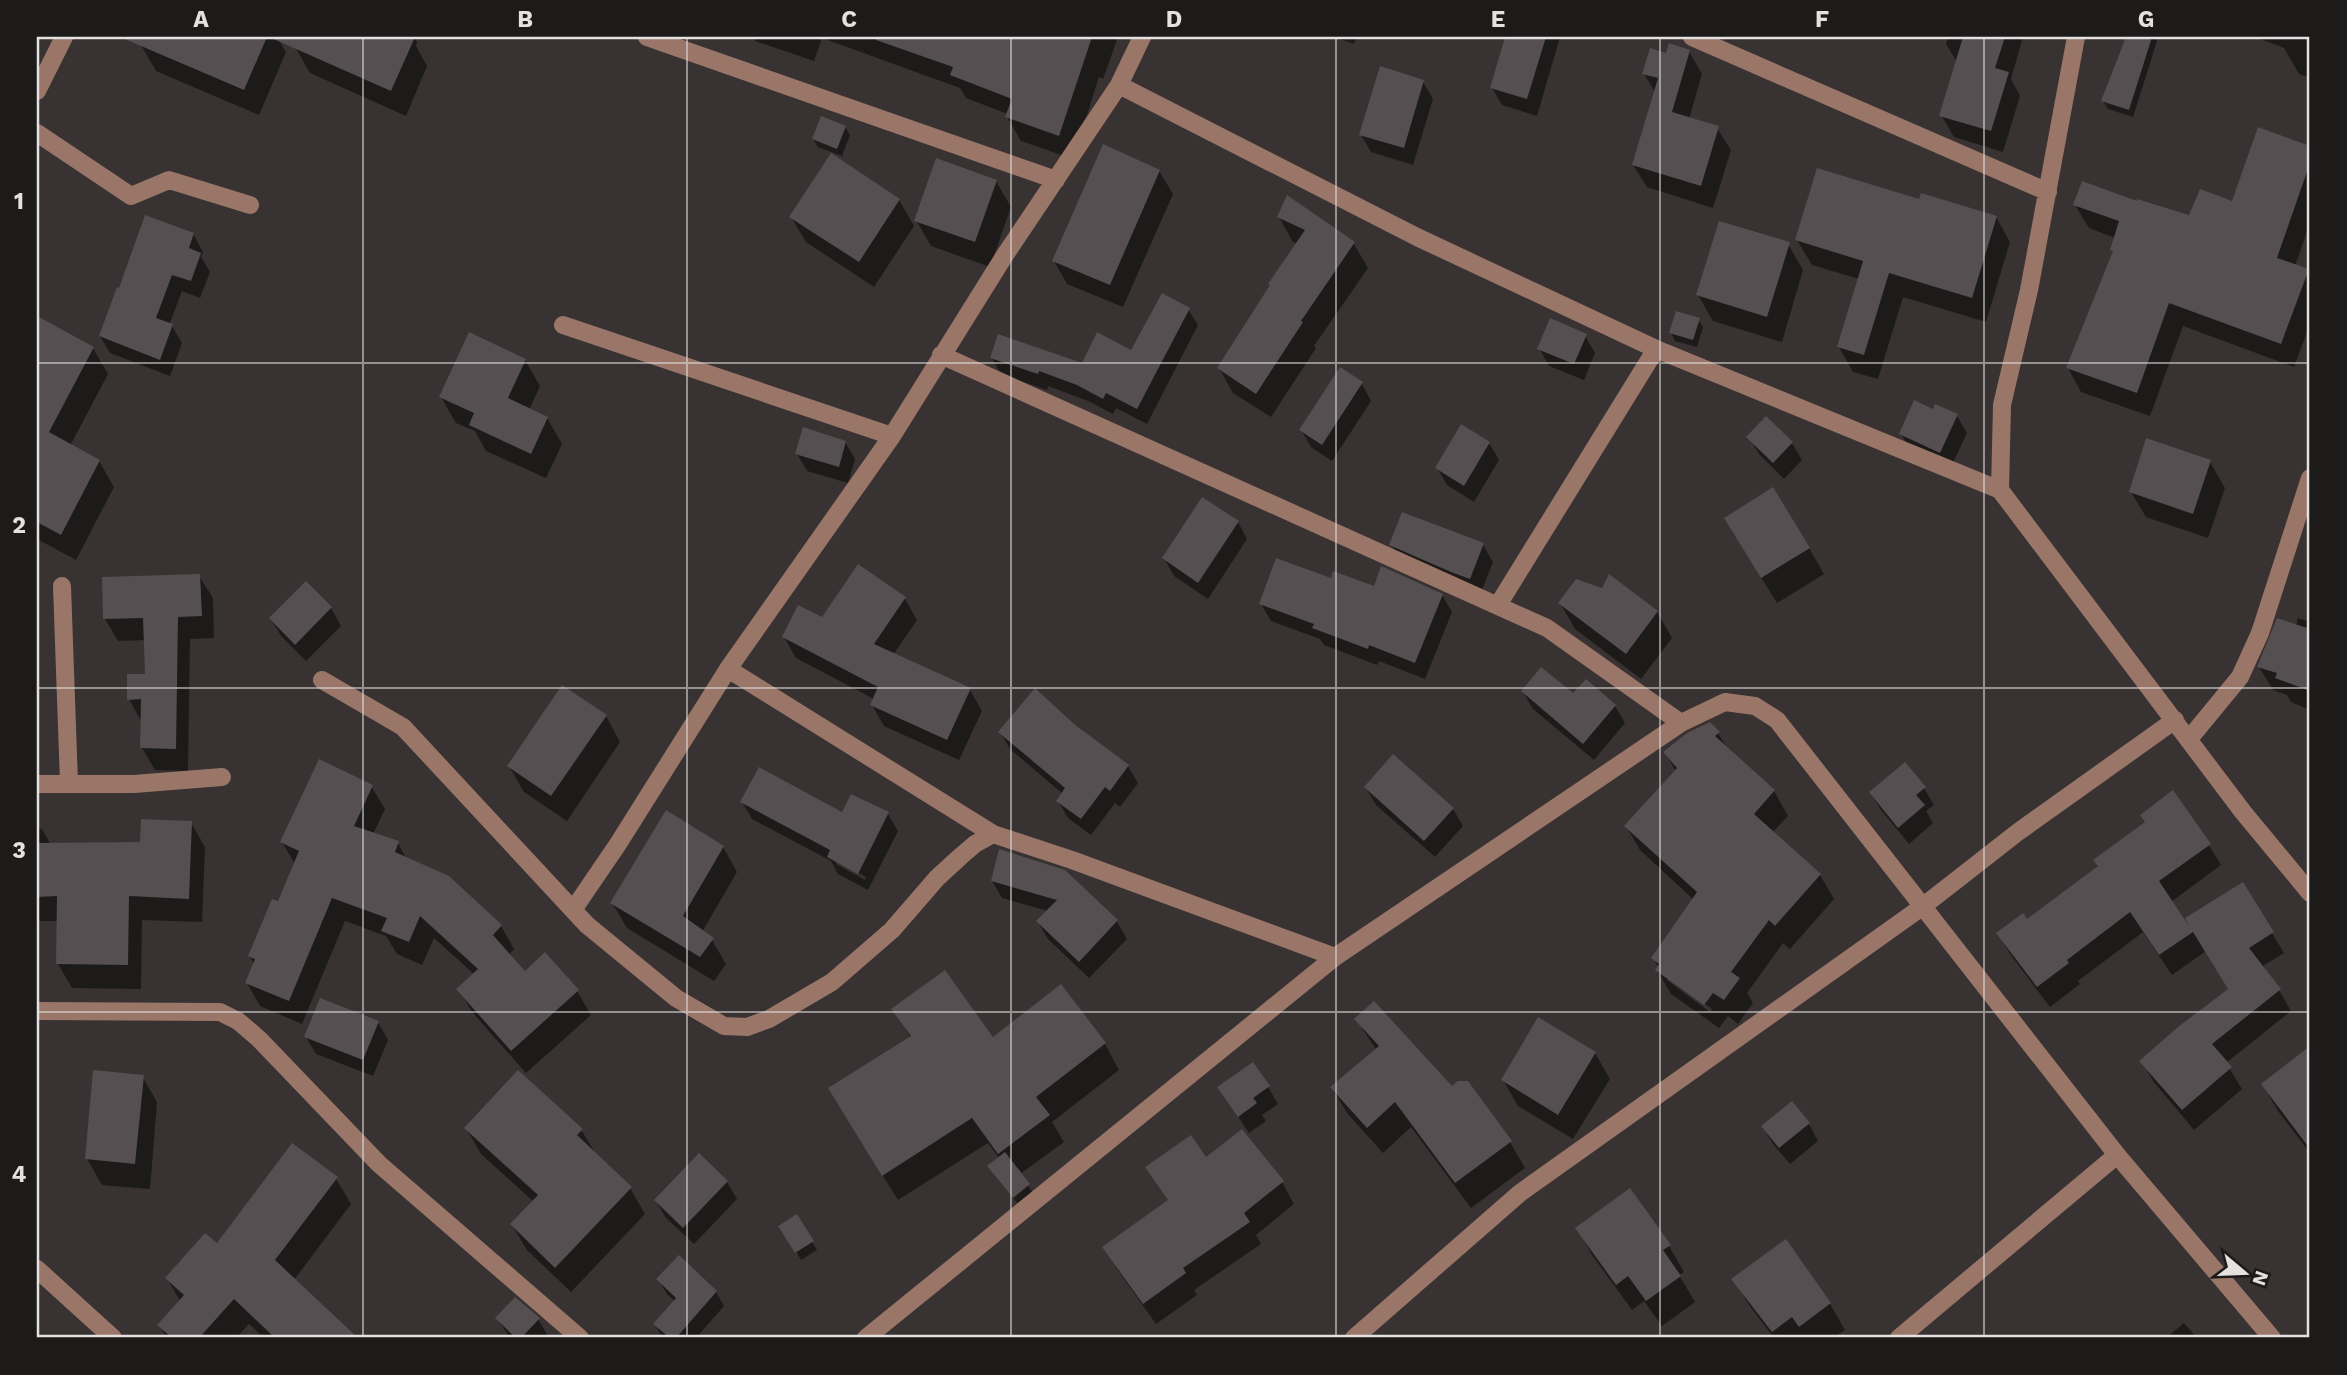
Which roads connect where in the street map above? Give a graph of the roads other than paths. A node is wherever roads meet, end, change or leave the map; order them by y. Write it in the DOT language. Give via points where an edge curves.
graph roads {
  1 [pos="64,37"];
  2 [pos="647,37"];
  3 [pos="1142,37"];
  4 [pos="1692,37"];
  5 [pos="2076,37"];
  6 [pos="1119,85"];
  7 [pos="37,91"];
  8 [pos="37,133"];
  9 [pos="1056,180"];
  10 [pos="2048,192"];
  11 [pos="250,205"];
  12 [pos="563,325"];
  13 [pos="1656,349"];
  14 [pos="941,355"];
  15 [pos="892,436"];
  16 [pos="2310,478"];
  17 [pos="2000,490"];
  18 [pos="62,586"];
  19 [pos="1498,605"];
  20 [pos="728,669"];
  21 [pos="322,680"];
  22 [pos="2175,720"];
  23 [pos="1681,723"];
  24 [pos="2189,739"];
  25 [pos="222,777"];
  26 [pos="69,783"];
  27 [pos="37,784"];
  28 [pos="993,834"];
  29 [pos="2310,893"];
  30 [pos="1922,907"];
  31 [pos="573,910"];
  32 [pos="1335,957"];
  33 [pos="37,1011"];
  34 [pos="2117,1155"];
  35 [pos="37,1269"];
  36 [pos="113,1338"];
  37 [pos="580,1338"];
  38 [pos="866,1338"];
  39 [pos="1354,1338"];
  40 [pos="1899,1338"];
  41 [pos="2272,1338"];
  1 -- 7 [label="street"];
  2 -- 9 [label="street"];
  3 -- 6 [label="street"];
  4 -- 10 [label="street"];
  5 -- 10 [label="street"];
  6 -- 9 [label="street"];
  6 -- 13 [label="street" via="1419,238"];
  8 -- 11 [label="street" via="131,196 169,180"];
  9 -- 14 [label="street"];
  10 -- 17 [label="street" via="2002,405"];
  12 -- 15 [label="street"];
  13 -- 17 [label="street"];
  13 -- 19 [label="street"];
  14 -- 15 [label="street"];
  14 -- 19 [label="street"];
  15 -- 20 [label="street"];
  16 -- 24 [label="street" via="2260,633 2240,677"];
  17 -- 22 [label="street"];
  18 -- 26 [label="street"];
  19 -- 23 [label="street" via="1547,628"];
  20 -- 28 [label="street"];
  20 -- 31 [label="street"];
  21 -- 31 [label="street" via="403,727"];
  22 -- 24 [label="street"];
  22 -- 30 [label="street"];
  23 -- 30 [label="street" via="1725,702 1755,706 1777,720"];
  23 -- 32 [label="street"];
  24 -- 29 [label="street"];
  25 -- 26 [label="street" via="134,784"];
  26 -- 27 [label="street"];
  28 -- 31 [label="street" via="937,878 892,930 832,982 747,1027 724,1026 676,998"];
  28 -- 32 [label="street"];
  30 -- 34 [label="street"];
  30 -- 39 [label="street" via="1520,1194"];
  32 -- 38 [label="street"];
  33 -- 37 [label="street" via="220,1012 237,1021 379,1164"];
  34 -- 40 [label="street"];
  34 -- 41 [label="street"];
  35 -- 36 [label="street"];
}
